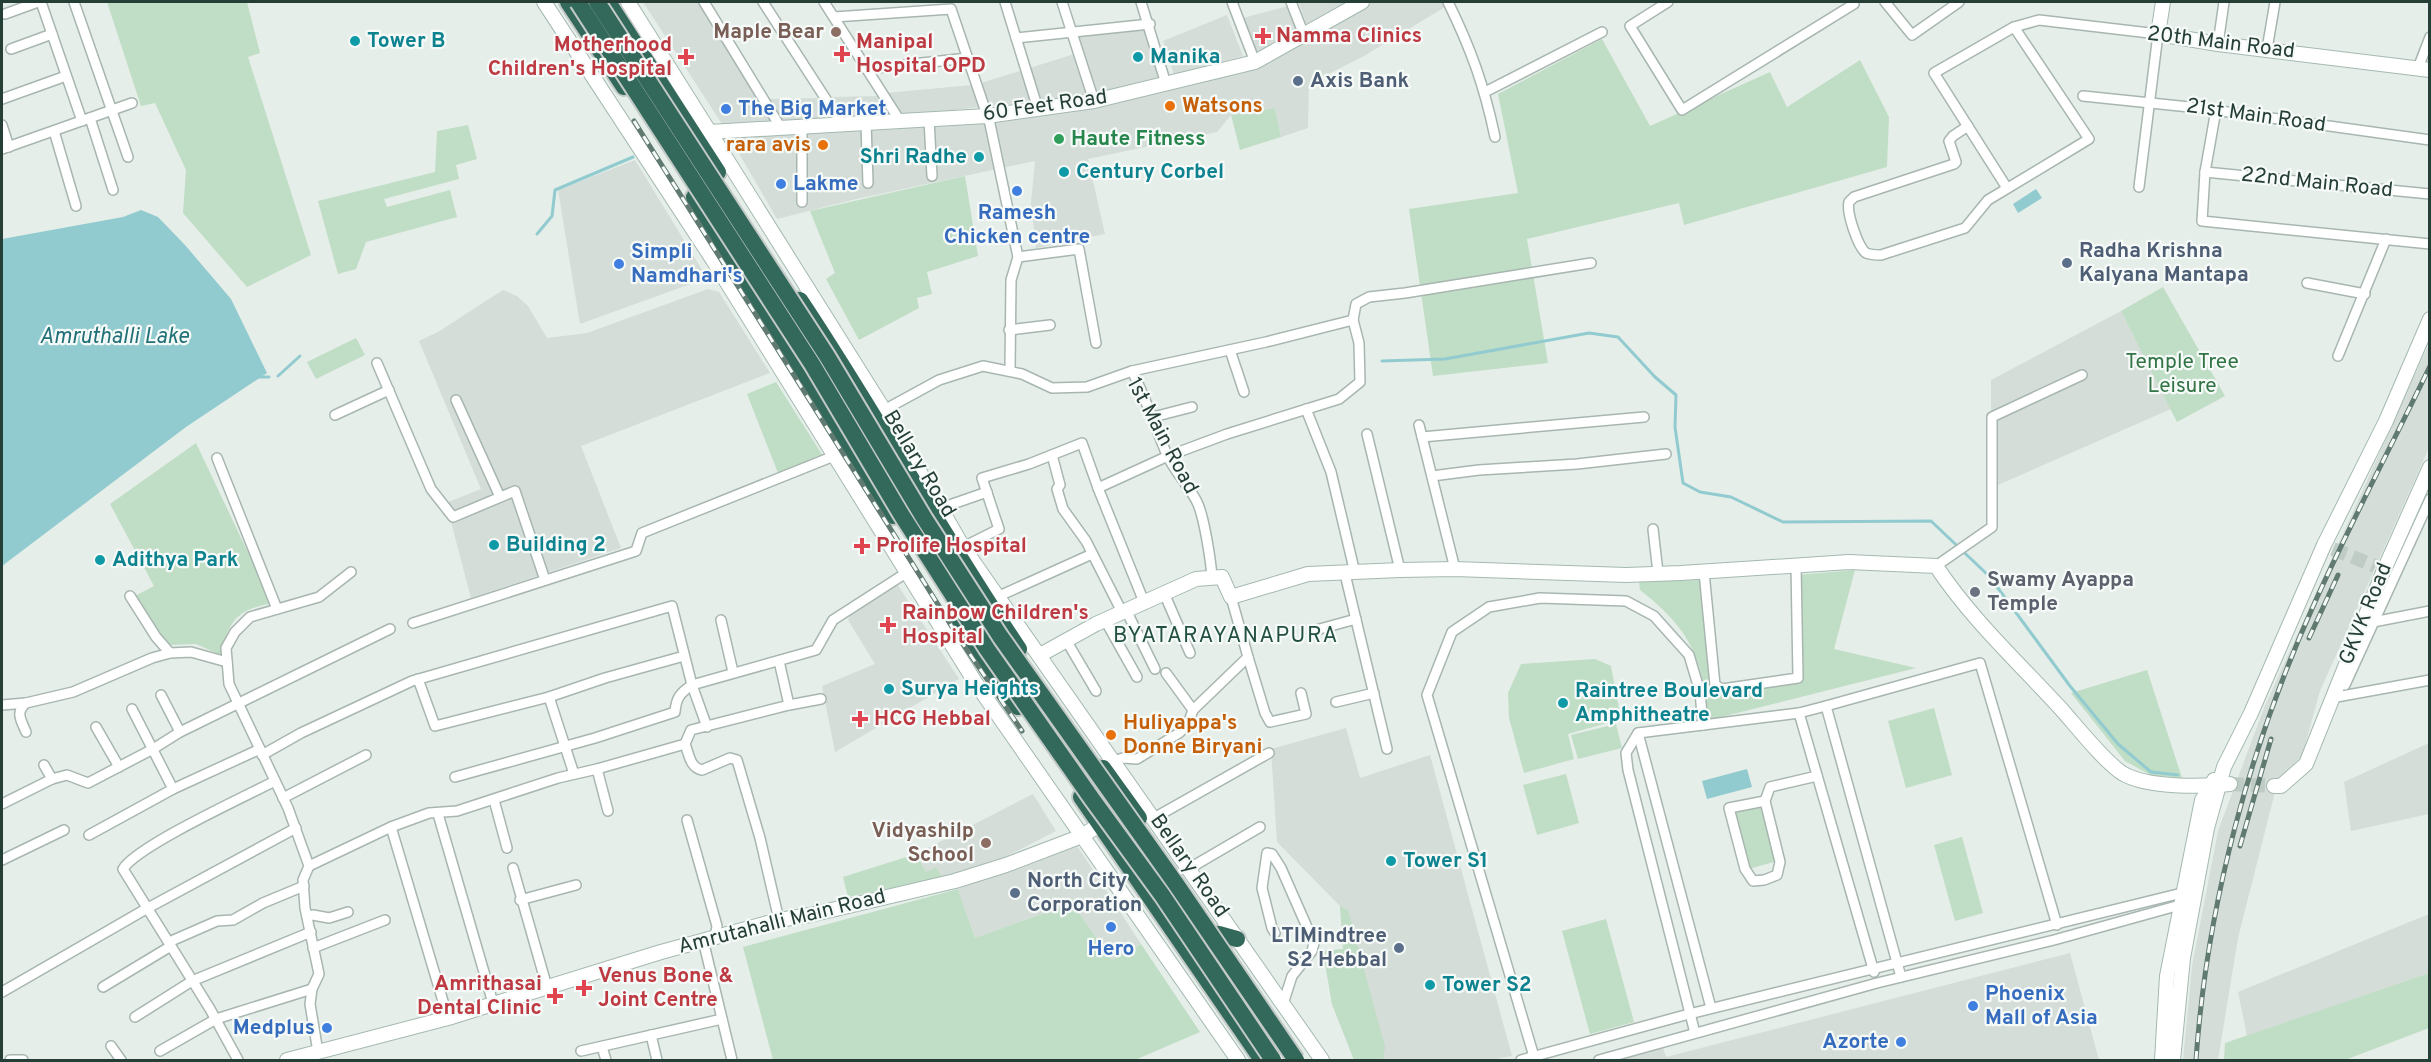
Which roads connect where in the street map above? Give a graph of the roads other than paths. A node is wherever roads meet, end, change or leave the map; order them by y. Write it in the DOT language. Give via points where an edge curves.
graph roads {
  1 [pos="39,2"];
  2 [pos="74,2"];
  3 [pos="544,2"];
  4 [pos="568,2"];
  5 [pos="578,2"];
  6 [pos="597,2"];
  7 [pos="608,2"];
  8 [pos="628,2"];
  9 [pos="704,2"];
  10 [pos="763,2"];
  11 [pos="824,2"];
  12 [pos="1005,2"];
  13 [pos="1062,2"];
  14 [pos="1141,2"];
  15 [pos="1232,2"];
  16 [pos="1291,2"];
  17 [pos="1362,2"];
  18 [pos="1448,2"];
  19 [pos="1668,2"];
  20 [pos="1852,2"];
  21 [pos="1885,2"];
  22 [pos="1959,2"];
  23 [pos="2163,2"];
  24 [pos="2224,2"];
  25 [pos="2275,2"];
  26 [pos="5,14"];
  27 [pos="834,17"];
  28 [pos="1150,24"];
  29 [pos="2014,27"];
  30 [pos="1072,32"];
  31 [pos="1602,32"];
  32 [pos="52,34"];
  33 [pos="2158,34"];
  34 [pos="1304,35"];
  35 [pos="2430,37"];
  36 [pos="1016,38"];
  37 [pos="2218,44"];
  38 [pos="11,49"];
  39 [pos="2267,49"];
  40 [pos="968,58"];
  41 [pos="1255,62"];
  42 [pos="866,69"];
  43 [pos="2424,69"];
  44 [pos="66,76"];
  45 [pos="1166,84"];
  46 [pos="1485,92"];
  47 [pos="2083,96"];
  48 [pos="2,99"];
  49 [pos="1094,101"];
  50 [pos="132,103"];
  51 [pos="2150,103"];
  52 [pos="1038,109"];
  53 [pos="112,110"];
  54 [pos="2216,110"];
  55 [pos="987,116"];
  56 [pos="86,119"];
  57 [pos="929,119"];
  58 [pos="900,121"];
  59 [pos="866,123"];
  60 [pos="842,124"];
  61 [pos="2,125"];
  62 [pos="1968,126"];
  63 [pos="802,127"];
  64 [pos="781,128"];
  65 [pos="54,131"];
  66 [pos="709,132"];
  67 [pos="1495,137"];
  68 [pos="2430,140"];
  69 [pos="5,148"];
  70 [pos="128,157"];
  71 [pos="2205,171"];
  72 [pos="932,176"];
  73 [pos="868,183"];
  74 [pos="2139,187"];
  75 [pos="2007,188"];
  76 [pos="112,190"];
  77 [pos="2430,194"];
  78 [pos="802,202"];
  79 [pos="76,206"];
  80 [pos="2386,239"];
  81 [pos="2430,244"];
  82 [pos="1018,257"];
  83 [pos="1591,262"];
  84 [pos="2307,283"];
  85 [pos="2365,294"];
  86 [pos="2430,319"];
  87 [pos="1353,320"];
  88 [pos="1050,325"];
  89 [pos="1009,330"];
  90 [pos="1096,343"];
  91 [pos="1230,350"];
  92 [pos="2338,356"];
  93 [pos="377,363"];
  94 [pos="1010,370"];
  95 [pos="1132,370"];
  96 [pos="2082,375"];
  97 [pos="389,390"];
  98 [pos="1244,392"];
  99 [pos="456,400"];
  100 [pos="1192,408"];
  101 [pos="1306,409"];
  102 [pos="884,410"];
  103 [pos="335,415"];
  104 [pos="1153,417"];
  105 [pos="1644,417"];
  106 [pos="1419,425"];
  107 [pos="1368,434"];
  108 [pos="1422,437"];
  109 [pos="1666,454"];
  110 [pos="1052,455"];
  111 [pos="834,456"];
  112 [pos="1168,456"];
  113 [pos="217,458"];
  114 [pos="2430,467"];
  115 [pos="1432,476"];
  116 [pos="1098,488"];
  117 [pos="987,492"];
  118 [pos="500,497"];
  119 [pos="2430,499"];
  120 [pos="940,508"];
  121 [pos="1653,529"];
  122 [pos="963,547"];
  123 [pos="1092,554"];
  124 [pos="1796,565"];
  125 [pos="1936,566"];
  126 [pos="1455,569"];
  127 [pos="1400,570"];
  128 [pos="351,572"];
  129 [pos="1704,572"];
  130 [pos="906,573"];
  131 [pos="1658,573"];
  132 [pos="1350,574"];
  133 [pos="1212,578"];
  134 [pos="545,580"];
  135 [pos="1164,593"];
  136 [pos="130,596"];
  137 [pos="997,597"];
  138 [pos="1231,597"];
  139 [pos="1144,602"];
  140 [pos="277,609"];
  141 [pos="1124,611"];
  142 [pos="2430,611"];
  143 [pos="1356,619"];
  144 [pos="721,620"];
  145 [pos="1104,620"];
  146 [pos="2373,622"];
  147 [pos="413,623"];
  148 [pos="390,629"];
  149 [pos="1316,630"];
  150 [pos="1066,640"];
  151 [pos="170,653"];
  152 [pos="1190,653"];
  153 [pos="684,656"];
  154 [pos="1040,656"];
  155 [pos="1248,657"];
  156 [pos="779,661"];
  157 [pos="227,662"];
  158 [pos="1155,669"];
  159 [pos="733,672"];
  160 [pos="1166,673"];
  161 [pos="1137,677"];
  162 [pos="418,679"];
  163 [pos="2430,680"];
  164 [pos="692,685"];
  165 [pos="1096,692"];
  166 [pos="1301,693"];
  167 [pos="1374,693"];
  168 [pos="161,695"];
  169 [pos="549,697"];
  170 [pos="2335,698"];
  171 [pos="821,699"];
  172 [pos="1336,702"];
  173 [pos="26,703"];
  174 [pos="239,703"];
  175 [pos="2,705"];
  176 [pos="789,705"];
  177 [pos="1826,706"];
  178 [pos="132,709"];
  179 [pos="1193,710"];
  180 [pos="1799,713"];
  181 [pos="1702,725"];
  182 [pos="96,726"];
  183 [pos="707,727"];
  184 [pos="26,732"];
  185 [pos="180,732"];
  186 [pos="1638,733"];
  187 [pos="685,744"];
  188 [pos="565,746"];
  189 [pos="153,749"];
  190 [pos="1387,749"];
  191 [pos="261,752"];
  192 [pos="1269,753"];
  193 [pos="366,755"];
  194 [pos="1113,761"];
  195 [pos="44,765"];
  196 [pos="119,767"];
  197 [pos="597,769"];
  198 [pos="574,774"];
  199 [pos="1818,776"];
  200 [pos="455,777"];
  201 [pos="52,779"];
  202 [pos="275,781"];
  203 [pos="2220,785"];
  204 [pos="2278,786"];
  205 [pos="173,789"];
  206 [pos="283,798"];
  207 [pos="494,800"];
  208 [pos="1765,801"];
  209 [pos="2,804"];
  210 [pos="1130,805"];
  211 [pos="608,811"];
  212 [pos="438,814"];
  213 [pos="1154,818"];
  214 [pos="687,820"];
  215 [pos="1100,824"];
  216 [pos="391,827"];
  217 [pos="1260,827"];
  218 [pos="296,828"];
  219 [pos="64,830"];
  220 [pos="89,835"];
  221 [pos="1082,836"];
  222 [pos="507,848"];
  223 [pos="2,860"];
  224 [pos="309,866"];
  225 [pos="513,868"];
  226 [pos="1190,868"];
  227 [pos="576,885"];
  228 [pos="304,886"];
  229 [pos="2181,899"];
  230 [pos="520,900"];
  231 [pos="146,909"];
  232 [pos="348,912"];
  233 [pos="307,916"];
  234 [pos="385,920"];
  235 [pos="779,920"];
  236 [pos="2056,925"];
  237 [pos="311,932"];
  238 [pos="1275,933"];
  239 [pos="1219,934"];
  240 [pos="709,939"];
  241 [pos="1237,939"];
  242 [pos="170,944"];
  243 [pos="313,948"];
  244 [pos="1897,963"];
  245 [pos="1873,969"];
  246 [pos="1901,977"];
  247 [pos="192,981"];
  248 [pos="1877,983"];
  249 [pos="103,987"];
  250 [pos="548,987"];
  251 [pos="312,989"];
  252 [pos="2,992"];
  253 [pos="493,1003"];
  254 [pos="1283,1004"];
  255 [pos="1711,1008"];
  256 [pos="1689,1014"];
  257 [pos="135,1017"];
  258 [pos="448,1017"];
  259 [pos="216,1019"];
  260 [pos="722,1019"];
  261 [pos="1695,1033"];
  262 [pos="651,1035"];
  263 [pos="111,1046"];
  264 [pos="602,1047"];
  265 [pos="160,1051"];
  266 [pos="581,1051"];
  267 [pos="318,1052"];
  268 [pos="1534,1059"];
  269 [pos="10,1060"];
  270 [pos="23,1060"];
  271 [pos="121,1060"];
  272 [pos="238,1060"];
  273 [pos="294,1060"];
  274 [pos="606,1060"];
  275 [pos="657,1060"];
  276 [pos="732,1060"];
  277 [pos="1238,1060"];
  278 [pos="1262,1060"];
  279 [pos="1273,1060"];
  280 [pos="1296,1060"];
  281 [pos="1304,1060"];
  282 [pos="1322,1060"];
  283 [pos="1521,1060"];
  284 [pos="1599,1060"];
  285 [pos="2162,1060"];
  286 [pos="2173,1060"];
  1 -- 26 [label="street"];
  1 -- 32 [label="street"];
  2 -- 53 [label="street"];
  3 -- 111 [label="street" via="713,260"];
  4 -- 215 [label="highway" via="980,654"];
  5 -- 279 [label="highway, Bellary Road, bridge" via="812,364 987,649 1162,895"];
  6 -- 280 [label="highway, Bellary Road, bridge" via="827,356 1000,636"];
  7 -- 210 [label="highway, Bellary Road" via="834,351 1007,632"];
  8 -- 66 [label="street"];
  9 -- 64 [label="street"];
  10 -- 60 [label="street"];
  11 -- 27 [label="street"];
  12 -- 36 [label="street"];
  13 -- 30 [label="street"];
  14 -- 28 [label="street"];
  15 -- 41 [label="street"];
  16 -- 34 [label="street"];
  17 -- 34 [label="street, 60 Feet Road"];
  18 -- 46 [label="street" via="1469,45"];
  19 -- 20 [label="street" via="1630,26 1682,110"];
  21 -- 22 [label="street" via="1912,35"];
  23 -- 33 [label="street"];
  24 -- 37 [label="street"];
  25 -- 39 [label="street"];
  27 -- 40 [label="street" via="951,9"];
  27 -- 42 [label="street"];
  28 -- 30 [label="street"];
  28 -- 45 [label="street"];
  29 -- 33 [label="street, 20th Main Road" via="2039,20"];
  29 -- 62 [label="street, 20th Main Road" via="1934,73"];
  29 -- 75 [label="street" via="2090,138"];
  30 -- 36 [label="street"];
  30 -- 49 [label="street"];
  31 -- 46 [label="street"];
  32 -- 38 [label="street"];
  32 -- 44 [label="street"];
  33 -- 37 [label="street, 20th Main Road"];
  33 -- 51 [label="street"];
  34 -- 41 [label="street, 60 Feet Road"];
  35 -- 43 [label="street"];
  36 -- 52 [label="street"];
  37 -- 39 [label="street, 20th Main Road"];
  39 -- 43 [label="street, 20th Main Road"];
  40 -- 42 [label="street"];
  40 -- 55 [label="street"];
  41 -- 45 [label="street, 60 Feet Road"];
  42 -- 58 [label="street"];
  44 -- 48 [label="street"];
  44 -- 56 [label="street"];
  45 -- 49 [label="street, 60 Feet Road"];
  46 -- 67 [label="street"];
  47 -- 51 [label="street, 21st Main Road"];
  49 -- 52 [label="street, 60 Feet Road"];
  50 -- 53 [label="street"];
  51 -- 54 [label="street, 21st Main Road"];
  51 -- 74 [label="street"];
  52 -- 55 [label="street, 60 Feet Road"];
  53 -- 56 [label="street"];
  53 -- 70 [label="street"];
  54 -- 68 [label="street, 21st Main Road"];
  54 -- 71 [label="street"];
  55 -- 57 [label="street, 60 Feet Road"];
  55 -- 82 [label="street"];
  56 -- 65 [label="street"];
  56 -- 76 [label="street"];
  57 -- 58 [label="street, 60 Feet Road"];
  57 -- 72 [label="street"];
  58 -- 59 [label="street, 60 Feet Road"];
  59 -- 60 [label="street, 60 Feet Road"];
  59 -- 73 [label="street"];
  60 -- 63 [label="street, 60 Feet Road"];
  61 -- 69 [label="street"];
  62 -- 75 [label="street"];
  62 -- 75 [label="street" via="1949,141 1954,165 1854,197 1849,202 1848,213 1863,250 1881,255 1965,228 1988,200"];
  63 -- 64 [label="street, 60 Feet Road"];
  63 -- 78 [label="street"];
  64 -- 66 [label="street, 60 Feet Road"];
  65 -- 69 [label="street"];
  65 -- 79 [label="street"];
  66 -- 102 [label="street"];
  71 -- 77 [label="street, 22nd Main Road"];
  71 -- 80 [label="street" via="2202,221"];
  80 -- 81 [label="street"];
  80 -- 85 [label="street"];
  82 -- 89 [label="street" via="1011,280"];
  82 -- 90 [label="street" via="1079,249"];
  83 -- 87 [label="street" via="1369,297 1356,304"];
  84 -- 85 [label="street"];
  85 -- 92 [label="street"];
  86 -- 203 [label="street" via="2329,547 2225,763"];
  87 -- 91 [label="street"];
  87 -- 101 [label="street" via="1359,343 1360,382 1339,399"];
  88 -- 89 [label="street"];
  89 -- 94 [label="street"];
  91 -- 95 [label="street"];
  91 -- 98 [label="street"];
  93 -- 97 [label="street"];
  94 -- 95 [label="street, 1st Main Road" via="1052,388 1087,387"];
  94 -- 102 [label="street, 1st Main Road" via="984,366 939,380"];
  95 -- 104 [label="street, 1st Main Road"];
  96 -- 125 [label="street" via="1992,417 1992,527"];
  97 -- 103 [label="street"];
  97 -- 118 [label="street" via="431,489 453,517"];
  99 -- 118 [label="street"];
  100 -- 104 [label="street"];
  101 -- 112 [label="street"];
  101 -- 132 [label="street" via="1331,472"];
  102 -- 120 [label="street"];
  104 -- 112 [label="street, 1st Main Road"];
  105 -- 108 [label="street"];
  106 -- 108 [label="street"];
  107 -- 127 [label="street"];
  108 -- 115 [label="street"];
  109 -- 115 [label="street"];
  110 -- 116 [label="street" via="1082,443"];
  110 -- 117 [label="street" via="982,478"];
  110 -- 123 [label="street" via="1063,508"];
  111 -- 130 [label="street"];
  111 -- 134 [label="street" via="642,533 636,551"];
  112 -- 116 [label="street"];
  112 -- 133 [label="street, 1st Main Road" via="1197,502"];
  113 -- 140 [label="street"];
  114 -- 170 [label="street, GKVK Road" via="2379,568"];
  115 -- 126 [label="street"];
  116 -- 139 [label="street"];
  117 -- 120 [label="street"];
  117 -- 122 [label="street" via="999,529"];
  118 -- 134 [label="street" via="515,491"];
  119 -- 146 [label="street"];
  120 -- 122 [label="street"];
  121 -- 131 [label="street"];
  122 -- 137 [label="street"];
  123 -- 137 [label="street"];
  123 -- 141 [label="street"];
  124 -- 125 [label="street" via="1849,562"];
  124 -- 129 [label="street"];
  124 -- 129 [label="street" via="1798,678 1722,689 1715,684"];
  125 -- 203 [label="street" via="1961,602 2123,773 2159,784"];
  126 -- 127 [label="street"];
  126 -- 131 [label="street"];
  127 -- 132 [label="street"];
  128 -- 140 [label="street" via="319,597"];
  129 -- 131 [label="street"];
  130 -- 156 [label="street" via="833,620 816,650"];
  130 -- 221 [label="street" via="975,682"];
  132 -- 138 [label="street" via="1308,574"];
  132 -- 143 [label="street"];
  133 -- 135 [label="street" via="1196,579"];
  133 -- 138 [label="street" via="1222,577"];
  134 -- 147 [label="street"];
  135 -- 139 [label="street"];
  135 -- 152 [label="street"];
  136 -- 151 [label="street"];
  137 -- 154 [label="street"];
  138 -- 155 [label="street"];
  139 -- 141 [label="street"];
  140 -- 157 [label="street" via="250,617 234,632 226,648"];
  141 -- 145 [label="street"];
  141 -- 158 [label="street"];
  142 -- 146 [label="street"];
  143 -- 149 [label="street"];
  143 -- 167 [label="street"];
  144 -- 159 [label="street"];
  145 -- 150 [label="street"];
  145 -- 161 [label="street"];
  146 -- 170 [label="street"];
  148 -- 174 [label="street"];
  150 -- 154 [label="street"];
  150 -- 165 [label="street"];
  151 -- 157 [label="street" via="192,652"];
  151 -- 173 [label="street" via="72,692"];
  153 -- 162 [label="street" via="672,606"];
  153 -- 164 [label="street"];
  153 -- 169 [label="street"];
  154 -- 194 [label="street"];
  155 -- 166 [label="street" via="1270,722 1306,714"];
  155 -- 179 [label="street"];
  156 -- 159 [label="street"];
  156 -- 176 [label="street"];
  157 -- 174 [label="street" via="229,684"];
  159 -- 164 [label="street"];
  160 -- 179 [label="street"];
  162 -- 169 [label="street" via="435,726"];
  162 -- 191 [label="street"];
  163 -- 170 [label="street"];
  164 -- 183 [label="street"];
  164 -- 188 [label="street" via="680,693 675,712"];
  167 -- 172 [label="street"];
  167 -- 190 [label="street"];
  168 -- 185 [label="street"];
  169 -- 188 [label="street"];
  170 -- 204 [label="street, GKVK Road" via="2306,764"];
  171 -- 176 [label="street"];
  173 -- 175 [label="street"];
  173 -- 184 [label="street" via="19,714"];
  174 -- 185 [label="street"];
  174 -- 191 [label="street"];
  176 -- 183 [label="street"];
  177 -- 180 [label="street"];
  177 -- 236 [label="street" via="1980,663"];
  177 -- 244 [label="street"];
  178 -- 189 [label="street"];
  179 -- 194 [label="street" via="1188,724 1179,733 1137,759"];
  180 -- 181 [label="street"];
  180 -- 199 [label="street"];
  181 -- 186 [label="street"];
  181 -- 268 [label="street" via="1700,692 1689,655 1654,615 1626,601 1540,598 1489,607 1452,632 1427,695"];
  182 -- 196 [label="street"];
  183 -- 187 [label="street" via="691,730"];
  185 -- 189 [label="street"];
  186 -- 255 [label="street"];
  186 -- 256 [label="street" via="1626,753 1628,770"];
  187 -- 197 [label="street"];
  187 -- 235 [label="street" via="693,766 698,769 730,758 736,760"];
  188 -- 198 [label="street"];
  188 -- 200 [label="street"];
  189 -- 196 [label="street"];
  189 -- 205 [label="street"];
  191 -- 202 [label="street"];
  191 -- 205 [label="street"];
  192 -- 213 [label="street"];
  193 -- 206 [label="street"];
  194 -- 213 [label="street"];
  195 -- 201 [label="street"];
  196 -- 201 [label="street" via="88,783 67,775"];
  197 -- 198 [label="street"];
  197 -- 211 [label="street"];
  198 -- 207 [label="street"];
  199 -- 208 [label="street" via="1770,787"];
  199 -- 245 [label="street"];
  201 -- 209 [label="street"];
  202 -- 206 [label="street"];
  202 -- 231 [label="street" via="127,862 123,868"];
  203 -- 229 [label="street" via="2202,800"];
  203 -- 286 [label="street" via="2207,828 2182,958"];
  205 -- 220 [label="street"];
  206 -- 218 [label="street"];
  207 -- 212 [label="street"];
  207 -- 222 [label="street"];
  208 -- 208 [label="street" via="1780,862 1777,875 1752,881 1745,869 1729,808"];
  210 -- 215 [label="street, Amrutahalli Main Road"];
  210 -- 239 [label="highway, Bellary Road"];
  212 -- 216 [label="street" via="429,813"];
  212 -- 253 [label="street"];
  213 -- 226 [label="street"];
  214 -- 240 [label="street" via="717,926"];
  215 -- 221 [label="street, Amrutahalli Main Road"];
  215 -- 278 [label="highway"];
  216 -- 224 [label="street"];
  216 -- 258 [label="street"];
  217 -- 226 [label="street"];
  218 -- 224 [label="street"];
  218 -- 231 [label="street"];
  219 -- 223 [label="street"];
  221 -- 235 [label="street, Amrutahalli Main Road" via="955,881"];
  221 -- 277 [label="street"];
  224 -- 228 [label="street"];
  225 -- 230 [label="street"];
  226 -- 241 [label="street"];
  227 -- 230 [label="street"];
  228 -- 233 [label="street"];
  228 -- 242 [label="street"];
  229 -- 236 [label="street"];
  229 -- 246 [label="street" via="2054,940"];
  229 -- 285 [label="street" via="2167,976"];
  230 -- 250 [label="street"];
  231 -- 242 [label="street"];
  231 -- 252 [label="street"];
  232 -- 233 [label="street" via="329,918"];
  233 -- 237 [label="street"];
  234 -- 243 [label="street"];
  235 -- 240 [label="street, Amrutahalli Main Road"];
  236 -- 244 [label="street"];
  237 -- 243 [label="street"];
  237 -- 247 [label="street"];
  238 -- 254 [label="street" via="1262,888 1267,853 1281,867 1314,943 1292,976"];
  239 -- 241 [label="highway"];
  239 -- 281 [label="highway, Bellary Road"];
  240 -- 250 [label="street, Amrutahalli Main Road"];
  240 -- 260 [label="street"];
  241 -- 254 [label="street"];
  242 -- 247 [label="street"];
  242 -- 249 [label="street"];
  243 -- 251 [label="street" via="319,974"];
  244 -- 245 [label="street"];
  244 -- 246 [label="street"];
  245 -- 248 [label="street"];
  245 -- 255 [label="street"];
  246 -- 248 [label="street"];
  247 -- 257 [label="street"];
  247 -- 259 [label="street"];
  248 -- 261 [label="street"];
  250 -- 253 [label="street, Amrutahalli Main Road"];
  251 -- 259 [label="street"];
  251 -- 267 [label="street" via="310,1004"];
  253 -- 258 [label="street, Amrutahalli Main Road"];
  254 -- 282 [label="street"];
  255 -- 256 [label="street"];
  256 -- 261 [label="street"];
  256 -- 268 [label="street"];
  258 -- 267 [label="street, Amrutahalli Main Road"];
  259 -- 265 [label="street"];
  259 -- 272 [label="street"];
  260 -- 262 [label="street"];
  260 -- 276 [label="street"];
  261 -- 284 [label="street"];
  262 -- 264 [label="street"];
  262 -- 275 [label="street"];
  263 -- 271 [label="street"];
  264 -- 266 [label="street"];
  264 -- 274 [label="street"];
  267 -- 273 [label="street, Amrutahalli Main Road"];
  268 -- 283 [label="street"];
  269 -- 270 [label="street"];
}
